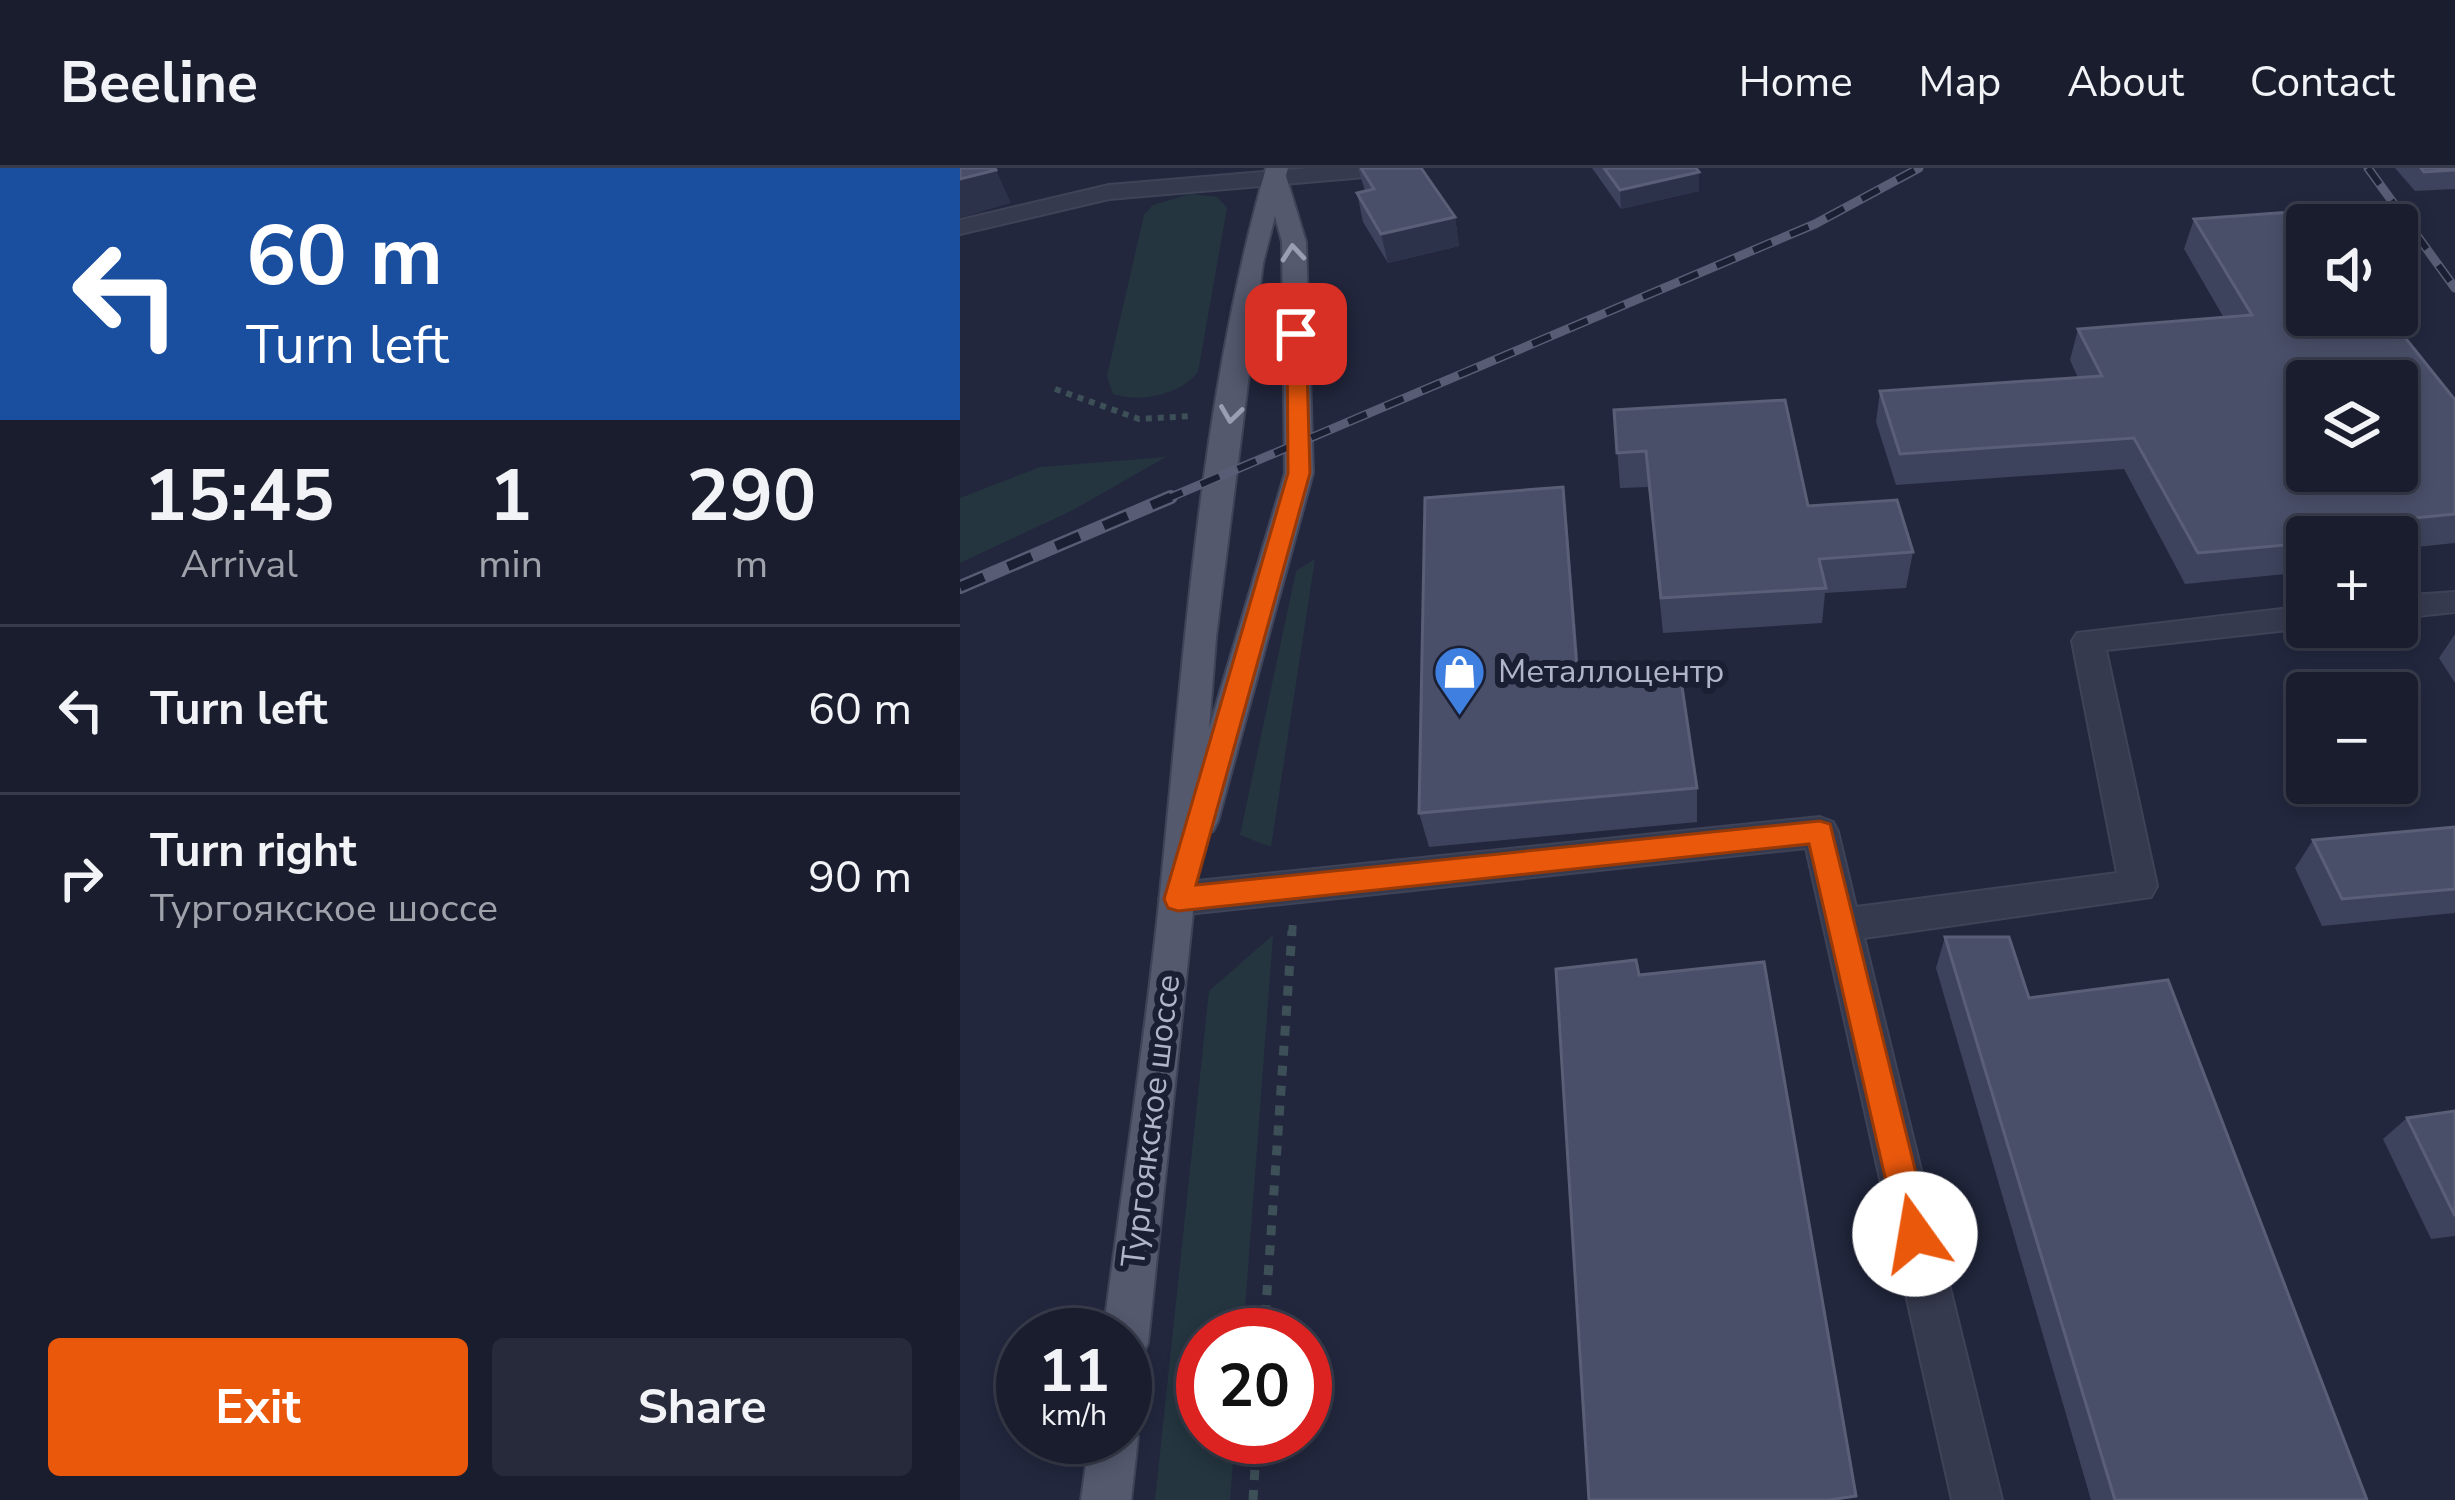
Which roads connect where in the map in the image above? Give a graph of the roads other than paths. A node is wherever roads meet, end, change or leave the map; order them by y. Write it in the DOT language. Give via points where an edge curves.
graph roads {
  1 [pos="1388,168"];
  2 [pos="1277,172"];
  3 [pos="1136,179"];
  4 [pos="960,227"];
  5 [pos="2451,602"];
  6 [pos="2418,606"];
  7 [pos="2286,619"];
  8 [pos="1178,899"];
  9 [pos="1842,925"];
  10 [pos="1129,1308"];
  11 [pos="1111,1464"];
  12 [pos="1106,1500"];
  13 [pos="1977,1500"];
  1 -- 2 [label="lane"];
  2 -- 3 [label="lane"];
  2 -- 8 [label="main road, Тургоякское шоссе, one-way" via="1251,262 1200,637"];
  8 -- 2 [label="main road, Тургоякское шоссе, one-way" via="1299,473 1294,242"];
  3 -- 4 [label="lane"];
  5 -- 6 [label="lane"];
  7 -- 9 [label="lane" via="2088,641 2138,886"];
  8 -- 9 [label="lane" via="1820,832"];
  8 -- 10 [label="main road, Тургоякское шоссе"];
  9 -- 13 [label="lane"];
  11 -- 12 [label="main road"];
}
